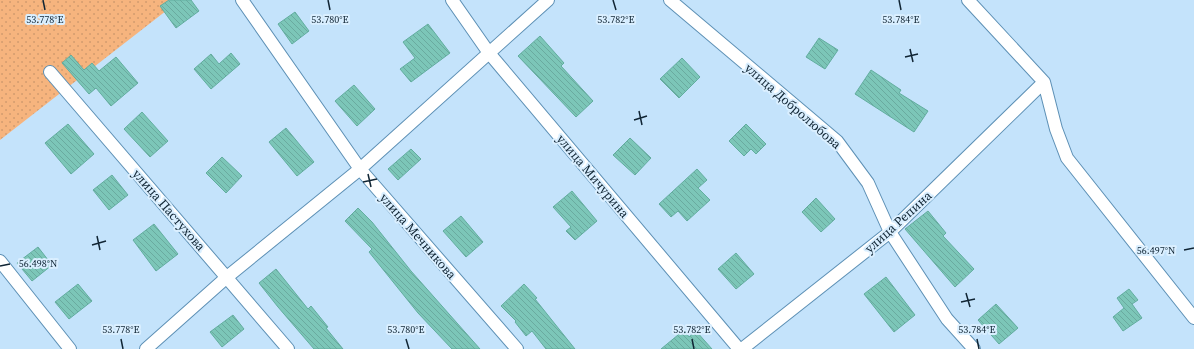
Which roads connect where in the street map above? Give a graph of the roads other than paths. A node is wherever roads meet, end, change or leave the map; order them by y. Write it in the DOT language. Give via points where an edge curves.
graph roads {
  1 [pos="242,0"];
  2 [pos="452,0"];
  3 [pos="548,0"];
  4 [pos="670,0"];
  5 [pos="968,0"];
  6 [pos="489,53"];
  7 [pos="50,72"];
  8 [pos="1044,82"];
  9 [pos="360,169"];
  10 [pos="890,232"];
  11 [pos="0,262"];
  12 [pos="227,277"];
  13 [pos="1194,318"];
  14 [pos="70,349"];
  15 [pos="146,349"];
  16 [pos="288,349"];
  17 [pos="517,349"];
  18 [pos="740,349"];
  19 [pos="974,349"];
  1 -- 9 [label="street, улица Мечникова"];
  2 -- 6 [label="street, улица Мичурина"];
  3 -- 6 [label="street"];
  4 -- 10 [label="street, улица Добролюбова" via="837,141 868,183"];
  5 -- 8 [label="street"];
  6 -- 9 [label="street"];
  6 -- 18 [label="street, улица Мичурина"];
  7 -- 12 [label="street, улица Пастухова"];
  8 -- 10 [label="street, улица Репина"];
  8 -- 13 [label="street" via="1056,129 1067,158"];
  9 -- 12 [label="street"];
  9 -- 17 [label="street, улица Мечникова"];
  10 -- 18 [label="street, улица Репина"];
  10 -- 19 [label="street, улица Добролюбова" via="947,319"];
  11 -- 14 [label="street"];
  12 -- 15 [label="street"];
  12 -- 16 [label="street, улица Пастухова"];
}
